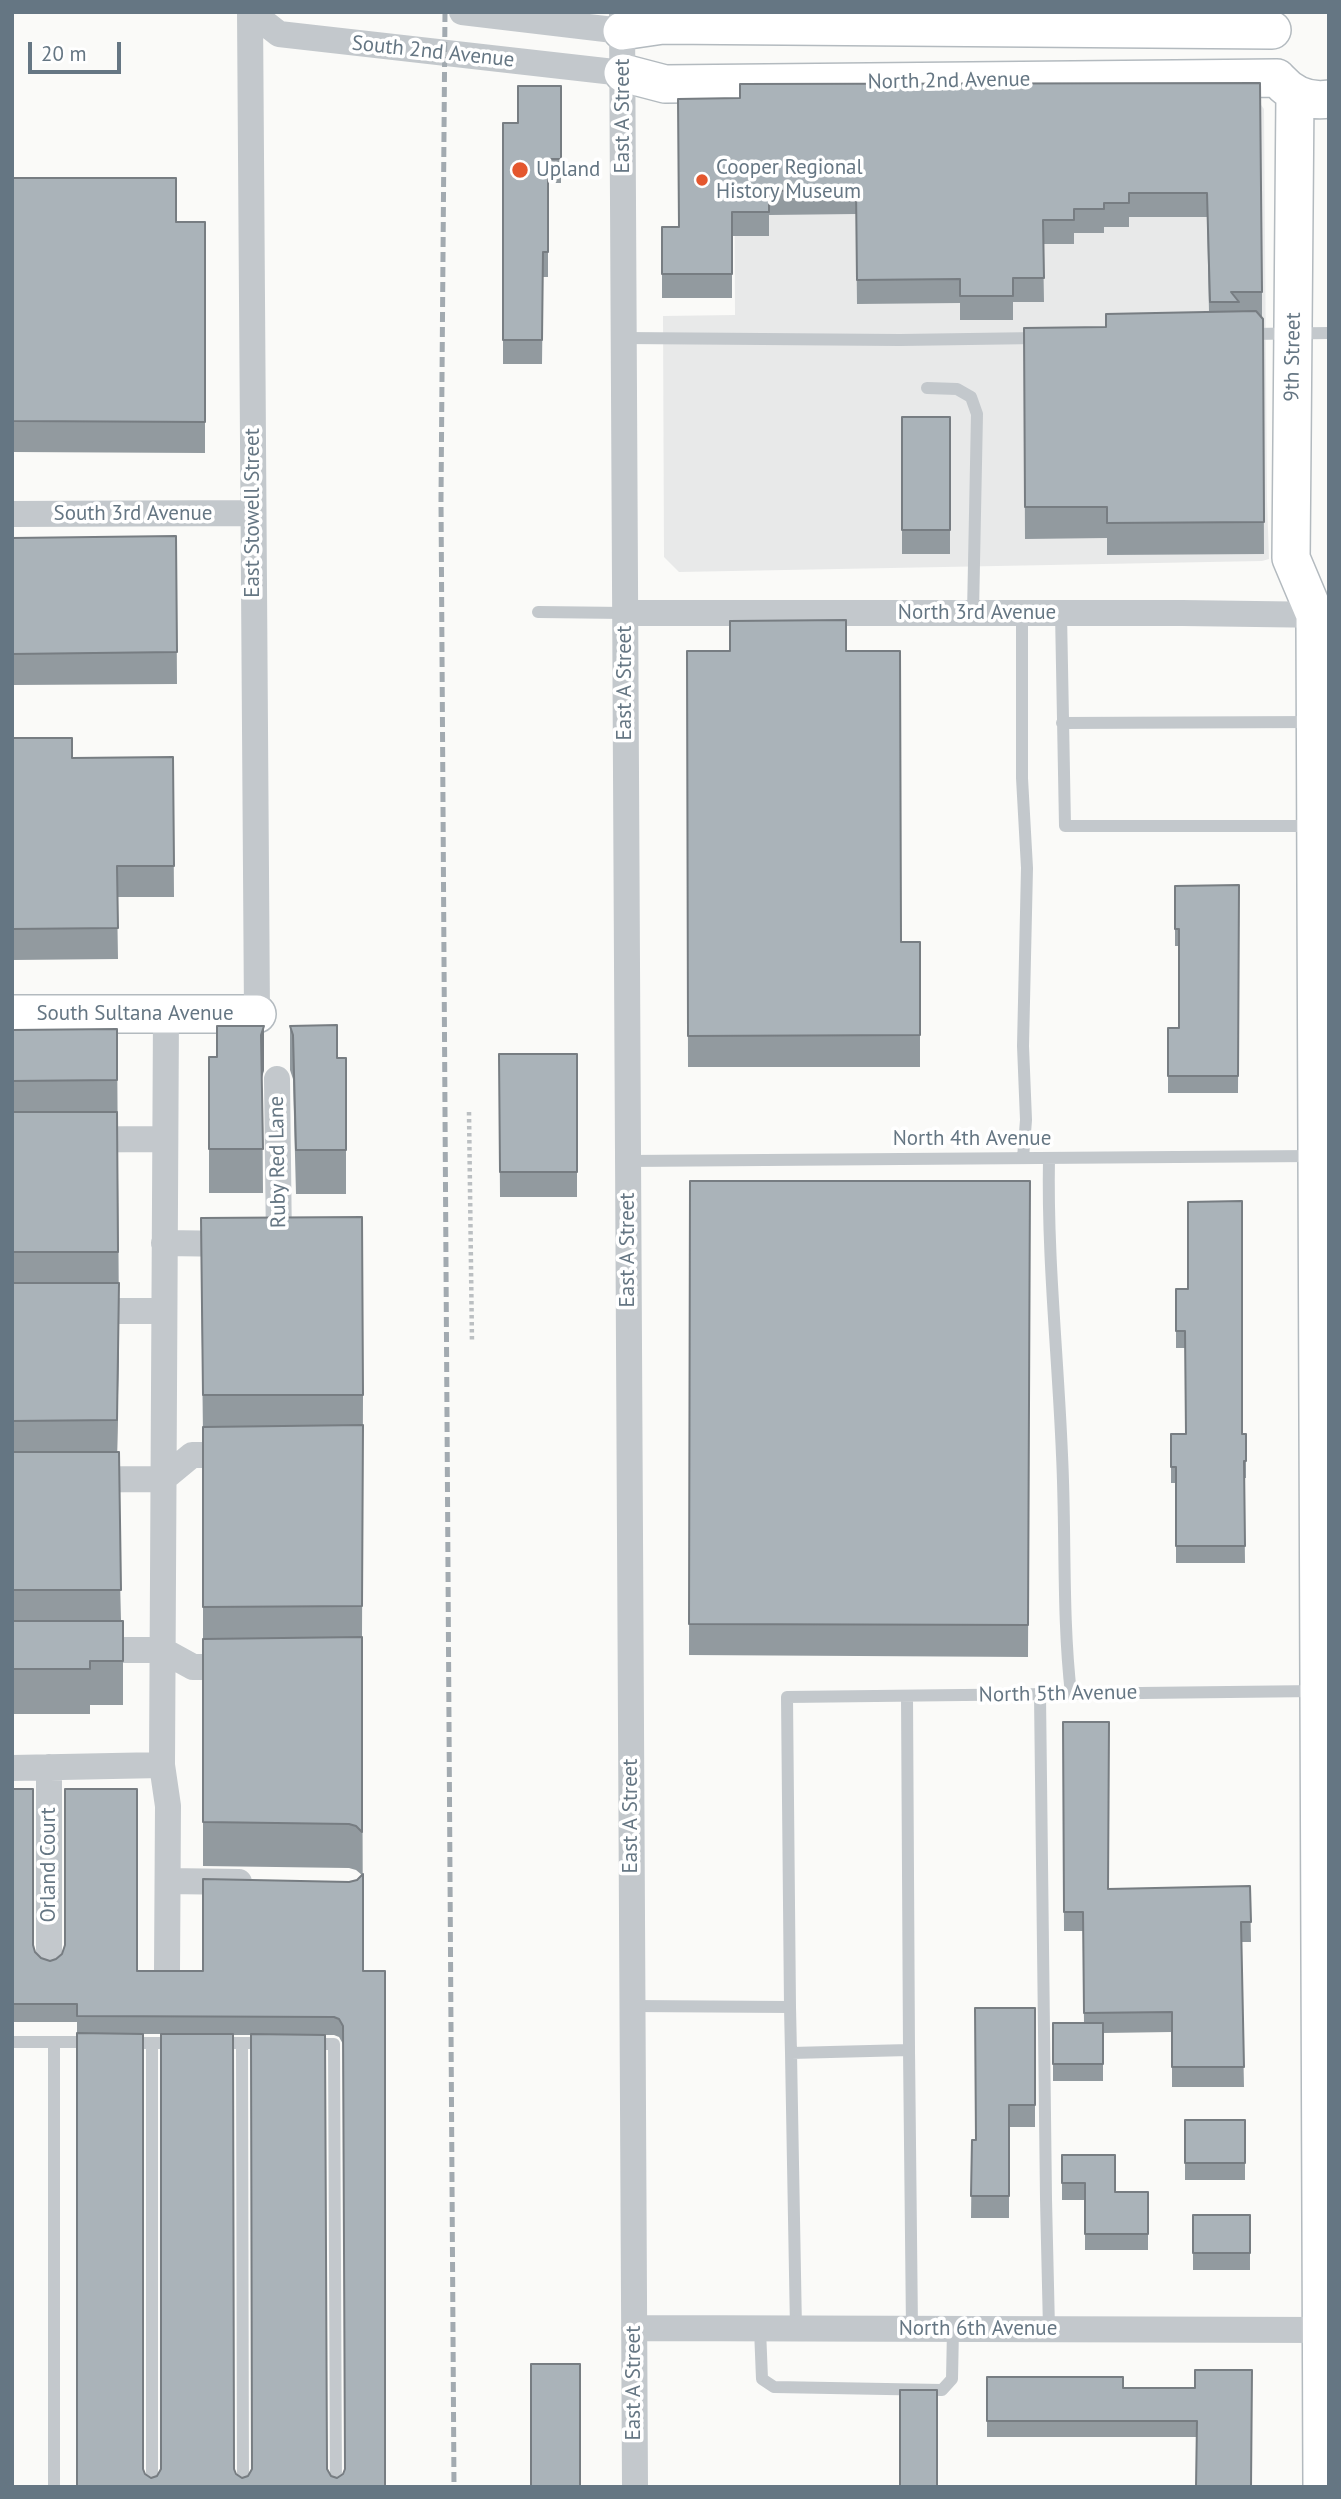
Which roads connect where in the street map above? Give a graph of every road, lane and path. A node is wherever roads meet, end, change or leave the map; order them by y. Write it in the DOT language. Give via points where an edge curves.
graph roads {
  1 [pos="251,12"];
  2 [pos="462,12"];
  3 [pos="1277,21"];
  4 [pos="622,22"];
  5 [pos="623,73"];
  6 [pos="1300,90"];
  7 [pos="1293,333"];
  8 [pos="1329,333"];
  9 [pos="1240,334"];
  10 [pos="624,338"];
  11 [pos="1050,338"];
  12 [pos="927,388"];
  13 [pos="253,513"];
  14 [pos="12,514"];
  15 [pos="1324,607"];
  16 [pos="538,612"];
  17 [pos="625,613"];
  18 [pos="973,613"];
  19 [pos="1022,613"];
  20 [pos="1061,613"];
  21 [pos="1315,722"];
  22 [pos="1062,723"];
  23 [pos="1322,759"];
  24 [pos="1315,825"];
  25 [pos="1322,885"];
  26 [pos="12,1014"];
  27 [pos="166,1014"];
  28 [pos="257,1014"];
  29 [pos="277,1079"];
  30 [pos="1322,1083"];
  31 [pos="469,1112"];
  32 [pos="165,1139"];
  33 [pos="12,1140"];
  34 [pos="1317,1156"];
  35 [pos="1023,1158"];
  36 [pos="1049,1158"];
  37 [pos="628,1161"];
  38 [pos="164,1243"];
  39 [pos="279,1244"];
  40 [pos="306,1244"];
  41 [pos="12,1311"];
  42 [pos="164,1311"];
  43 [pos="472,1343"];
  44 [pos="257,1455"];
  45 [pos="163,1479"];
  46 [pos="12,1480"];
  47 [pos="67,1650"];
  48 [pos="162,1650"];
  49 [pos="263,1667"];
  50 [pos="1324,1691"];
  51 [pos="1071,1694"];
  52 [pos="1040,1695"];
  53 [pos="907,1696"];
  54 [pos="162,1765"];
  55 [pos="49,1767"];
  56 [pos="12,1768"];
  57 [pos="167,1881"];
  58 [pos="265,1883"];
  59 [pos="49,1963"];
  60 [pos="167,1971"];
  61 [pos="632,2006"];
  62 [pos="790,2007"];
  63 [pos="12,2042"];
  64 [pos="54,2042"];
  65 [pos="152,2043"];
  66 [pos="242,2043"];
  67 [pos="909,2050"];
  68 [pos="791,2053"];
  69 [pos="1324,2092"];
  70 [pos="634,2328"];
  71 [pos="760,2329"];
  72 [pos="796,2329"];
  73 [pos="912,2329"];
  74 [pos="953,2329"];
  75 [pos="1049,2329"];
  76 [pos="1322,2330"];
  77 [pos="1324,2473"];
  78 [pos="54,2487"];
  79 [pos="152,2487"];
  80 [pos="243,2487"];
  81 [pos="335,2487"];
  82 [pos="635,2487"];
  1 -- 5 [label="street, South 2nd Avenue" via="279,34"];
  1 -- 13 [label="street, East Stowell Street"];
  2 -- 4 [label="street, South 2nd Avenue"];
  3 -- 4 [label="street"];
  3 -- 6 [label="street, 9th Street" via="1268,54"];
  4 -- 5 [label="street, East A Street"];
  5 -- 6 [label="street, North 2nd Avenue" via="665,84"];
  5 -- 10 [label="street, East A Street"];
  6 -- 7 [label="street, 9th Street"];
  7 -- 8 [label="lane"];
  7 -- 9 [label="lane"];
  7 -- 15 [label="street, 9th Street" via="1291,558"];
  10 -- 11 [label="lane"];
  10 -- 17 [label="street, East A Street"];
  12 -- 18 [label="lane" via="957,389 971,397 977,414"];
  13 -- 14 [label="street, South 3rd Avenue"];
  13 -- 28 [label="street, East Stowell Street"];
  15 -- 20 [label="street, North 3rd Avenue"];
  15 -- 21 [label="street, 9th Street"];
  16 -- 17 [label="lane"];
  17 -- 18 [label="street, North 3rd Avenue"];
  17 -- 37 [label="street, East A Street"];
  18 -- 19 [label="street, North 3rd Avenue"];
  19 -- 20 [label="street, North 3rd Avenue"];
  19 -- 35 [label="lane" via="1027,868"];
  20 -- 22 [label="lane"];
  21 -- 22 [label="lane"];
  21 -- 23 [label="street, 9th Street"];
  22 -- 24 [label="lane" via="1065,826"];
  23 -- 24 [label="street, 9th Street"];
  24 -- 25 [label="street, 9th Street"];
  25 -- 30 [label="street, 9th Street"];
  26 -- 27 [label="street, South Sultana Avenue"];
  27 -- 28 [label="street, South Sultana Avenue"];
  27 -- 32 [label="street"];
  29 -- 39 [label="street, Ruby Red Lane"];
  30 -- 34 [label="street, 9th Street"];
  31 -- 43 [label="path"];
  32 -- 33 [label="street"];
  32 -- 38 [label="street"];
  34 -- 36 [label="lane, North 4th Avenue"];
  34 -- 50 [label="street, 9th Street"];
  35 -- 36 [label="lane, North 4th Avenue"];
  35 -- 37 [label="lane, North 4th Avenue"];
  36 -- 51 [label="lane"];
  37 -- 61 [label="street, East A Street"];
  38 -- 39 [label="street"];
  38 -- 42 [label="street"];
  39 -- 40 [label="street"];
  41 -- 42 [label="street"];
  42 -- 45 [label="street"];
  44 -- 45 [label="street" via="192,1455"];
  45 -- 46 [label="street"];
  45 -- 48 [label="street"];
  47 -- 48 [label="street"];
  48 -- 49 [label="street" via="193,1667"];
  48 -- 54 [label="street"];
  50 -- 51 [label="lane, North 5th Avenue"];
  50 -- 69 [label="street, 9th Street"];
  51 -- 52 [label="lane, North 5th Avenue"];
  52 -- 53 [label="lane, North 5th Avenue"];
  52 -- 75 [label="lane"];
  53 -- 62 [label="lane, North 5th Avenue" via="787,1697"];
  53 -- 67 [label="lane"];
  54 -- 55 [label="street"];
  54 -- 57 [label="street"];
  55 -- 56 [label="street"];
  55 -- 59 [label="street, Orland Court"];
  57 -- 58 [label="street"];
  57 -- 60 [label="street"];
  61 -- 62 [label="lane"];
  61 -- 70 [label="street, East A Street"];
  62 -- 68 [label="lane"];
  63 -- 64 [label="lane"];
  64 -- 65 [label="lane"];
  64 -- 78 [label="lane"];
  65 -- 66 [label="lane"];
  65 -- 79 [label="lane"];
  66 -- 80 [label="lane"];
  66 -- 81 [label="lane" via="334,2044"];
  67 -- 68 [label="lane"];
  67 -- 73 [label="lane"];
  68 -- 72 [label="lane"];
  69 -- 76 [label="street, 9th Street"];
  70 -- 71 [label="street, North 6th Avenue"];
  70 -- 82 [label="street, East A Street"];
  71 -- 72 [label="street, North 6th Avenue"];
  71 -- 74 [label="lane" via="762,2379 774,2387 942,2390 952,2379"];
  72 -- 73 [label="street, North 6th Avenue"];
  73 -- 74 [label="street, North 6th Avenue"];
  74 -- 75 [label="street, North 6th Avenue"];
  75 -- 76 [label="street, North 6th Avenue"];
  76 -- 77 [label="street, 9th Street"];
}
